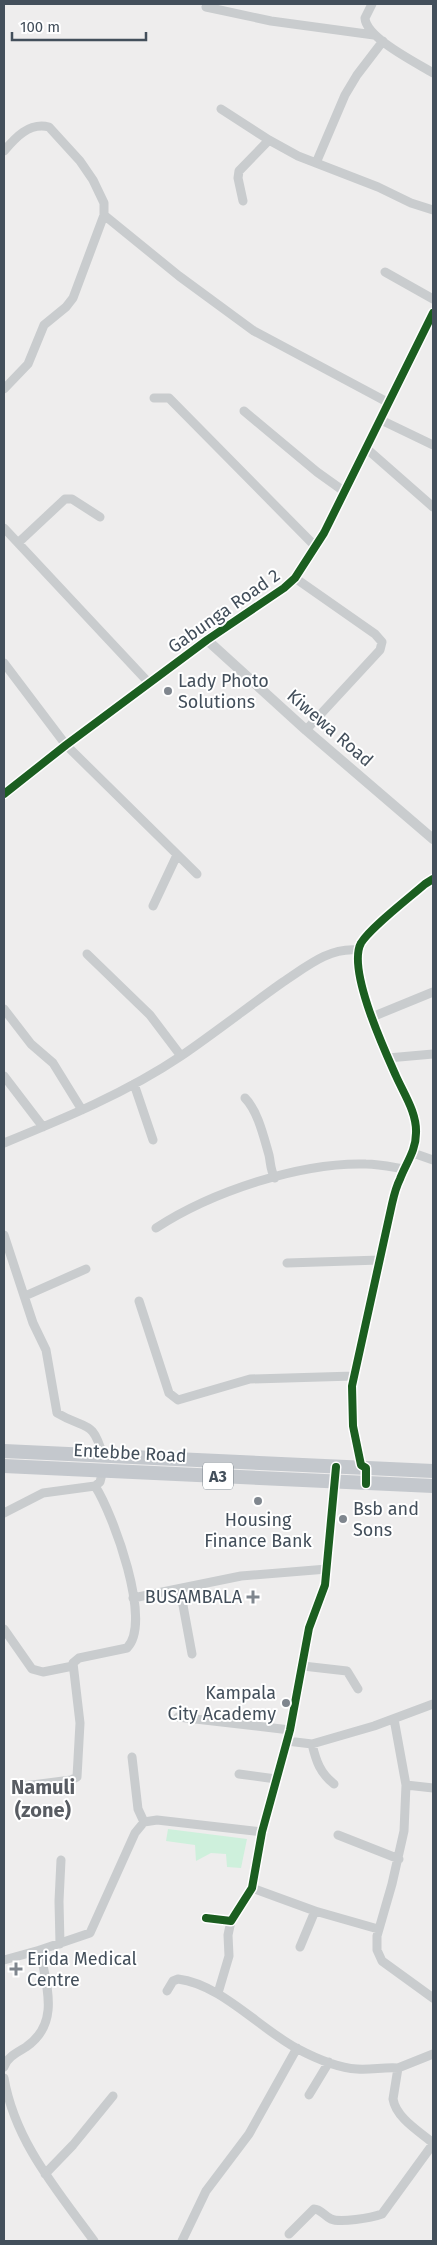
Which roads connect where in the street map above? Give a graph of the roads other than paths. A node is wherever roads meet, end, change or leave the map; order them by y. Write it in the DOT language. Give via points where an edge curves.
graph roads {
  1 [pos="372,4"];
  2 [pos="206,7"];
  3 [pos="374,35"];
  4 [pos="383,41"];
  5 [pos="433,73"];
  6 [pos="221,109"];
  7 [pos="268,140"];
  8 [pos="4,151"];
  9 [pos="316,162"];
  10 [pos="244,201"];
  11 [pos="433,210"];
  12 [pos="104,215"];
  13 [pos="385,272"];
  14 [pos="433,299"];
  15 [pos="433,313"];
  16 [pos="4,389"];
  17 [pos="154,398"];
  18 [pos="389,403"];
  19 [pos="244,411"];
  20 [pos="381,420"];
  21 [pos="433,445"];
  22 [pos="367,449"];
  23 [pos="345,492"];
  24 [pos="433,506"];
  25 [pos="100,517"];
  26 [pos="4,528"];
  27 [pos="18,543"];
  28 [pos="316,547"];
  29 [pos="295,578"];
  30 [pos="207,640"];
  31 [pos="4,663"];
  32 [pos="149,683"];
  33 [pos="306,730"];
  34 [pos="66,745"];
  35 [pos="4,794"];
  36 [pos="433,839"];
  37 [pos="177,855"];
  38 [pos="197,874"];
  39 [pos="433,879"];
  40 [pos="153,906"];
  41 [pos="358,950"];
  42 [pos="87,954"];
  43 [pos="433,992"];
  44 [pos="4,1009"];
  45 [pos="372,1017"];
  46 [pos="433,1054"];
  47 [pos="180,1056"];
  48 [pos="388,1058"];
  49 [pos="4,1076"];
  50 [pos="134,1084"];
  51 [pos="245,1098"];
  52 [pos="82,1110"];
  53 [pos="43,1127"];
  54 [pos="153,1140"];
  55 [pos="4,1143"];
  56 [pos="413,1153"];
  57 [pos="433,1160"];
  58 [pos="404,1169"];
  59 [pos="275,1178"];
  60 [pos="156,1228"];
  61 [pos="4,1235"];
  62 [pos="380,1260"];
  63 [pos="287,1264"];
  64 [pos="86,1269"];
  65 [pos="25,1296"];
  66 [pos="139,1301"];
  67 [pos="354,1376"];
  68 [pos="4,1451"];
  69 [pos="103,1463"];
  70 [pos="4,1466"];
  71 [pos="336,1467"];
  72 [pos="366,1468"];
  73 [pos="433,1471"];
  74 [pos="334,1483"];
  75 [pos="366,1484"];
  76 [pos="433,1486"];
  77 [pos="90,1487"];
  78 [pos="4,1513"];
  79 [pos="327,1569"];
  80 [pos="180,1589"];
  81 [pos="133,1598"];
  82 [pos="4,1629"];
  83 [pos="192,1654"];
  84 [pos="73,1666"];
  85 [pos="303,1666"];
  86 [pos="358,1689"];
  87 [pos="433,1704"];
  88 [pos="178,1717"];
  89 [pos="394,1719"];
  90 [pos="290,1730"];
  91 [pos="287,1741"];
  92 [pos="312,1744"];
  93 [pos="132,1757"];
  94 [pos="239,1774"];
  95 [pos="276,1779"];
  96 [pos="334,1784"];
  97 [pos="406,1785"];
  98 [pos="24,1786"];
  99 [pos="433,1788"];
  100 [pos="144,1822"];
  101 [pos="262,1832"];
  102 [pos="338,1835"];
  103 [pos="399,1859"];
  104 [pos="61,1860"];
  105 [pos="252,1888"];
  106 [pos="315,1912"];
  107 [pos="206,1918"];
  108 [pos="232,1921"];
  109 [pos="378,1929"];
  110 [pos="60,1944"];
  111 [pos="300,1947"];
  112 [pos="40,1950"];
  113 [pos="4,1960"];
  114 [pos="167,1991"];
  115 [pos="218,1993"];
  116 [pos="433,1998"];
  117 [pos="297,2048"];
  118 [pos="433,2054"];
  119 [pos="329,2062"];
  120 [pos="4,2068"];
  121 [pos="398,2068"];
  122 [pos="4,2078"];
  123 [pos="309,2094"];
  124 [pos="113,2096"];
  125 [pos="5,2098"];
  126 [pos="433,2143"];
  127 [pos="45,2174"];
  128 [pos="289,2234"];
  129 [pos="94,2241"];
  130 [pos="182,2241"];
  1 -- 3 [label="street" via="365,23"];
  2 -- 3 [label="street" via="271,22"];
  3 -- 4 [label="street"];
  4 -- 5 [label="street"];
  4 -- 9 [label="street" via="345,95"];
  6 -- 7 [label="street"];
  7 -- 9 [label="street"];
  7 -- 10 [label="street" via="239,172"];
  8 -- 12 [label="street" via="17,135 42,125 49,127 93,180 102,198"];
  9 -- 11 [label="street" via="411,204"];
  12 -- 16 [label="street" via="73,298 44,325 28,364"];
  12 -- 18 [label="street" via="254,331"];
  13 -- 14 [label="street"];
  15 -- 18 [label="street, Gabunga Road 2"];
  17 -- 28 [label="street" via="168,398"];
  18 -- 20 [label="street, Gabunga Road 2"];
  19 -- 23 [label="street"];
  20 -- 21 [label="street"];
  20 -- 22 [label="street, Gabunga Road 2"];
  22 -- 23 [label="street, Gabunga Road 2"];
  22 -- 24 [label="street"];
  23 -- 28 [label="street, Gabunga Road 2"];
  25 -- 27 [label="street" via="72,499 65,499"];
  26 -- 27 [label="street"];
  27 -- 32 [label="street"];
  28 -- 29 [label="street, Gabunga Road 2"];
  29 -- 30 [label="street, Gabunga Road 2"];
  29 -- 33 [label="street" via="382,642 380,650"];
  30 -- 32 [label="street, Gabunga Road 2"];
  30 -- 33 [label="street, Kiwewa Road"];
  31 -- 34 [label="street"];
  32 -- 34 [label="street, Gabunga Road 2"];
  33 -- 36 [label="street, Kiwewa Road"];
  34 -- 35 [label="street, Gabunga Road 2"];
  34 -- 37 [label="street"];
  37 -- 38 [label="street"];
  37 -- 40 [label="street"];
  39 -- 41 [label="street" via="366,937"];
  41 -- 45 [label="street" via="359,972"];
  41 -- 47 [label="street" via="339,950 311,963"];
  42 -- 47 [label="street" via="150,1016"];
  43 -- 45 [label="street"];
  44 -- 52 [label="street" via="31,1044 53,1063"];
  45 -- 48 [label="street"];
  46 -- 48 [label="street"];
  47 -- 50 [label="street"];
  48 -- 56 [label="street" via="413,1114 416,1133"];
  49 -- 53 [label="street"];
  50 -- 52 [label="street"];
  50 -- 54 [label="street"];
  51 -- 59 [label="street" via="256,1118"];
  52 -- 53 [label="street"];
  53 -- 55 [label="street"];
  56 -- 57 [label="street"];
  56 -- 58 [label="street"];
  58 -- 59 [label="street" via="350,1164"];
  58 -- 62 [label="street" via="392,1204"];
  59 -- 60 [label="street" via="230,1191 179,1213"];
  61 -- 65 [label="street"];
  62 -- 63 [label="street"];
  62 -- 67 [label="street"];
  64 -- 65 [label="street"];
  65 -- 69 [label="street" via="46,1350 56,1412 92,1428 97,1435"];
  66 -- 67 [label="street" via="169,1393 178,1400 250,1379"];
  67 -- 72 [label="street" via="351,1399 353,1426 361,1465"];
  68 -- 69 [label="main road, Entebbe Road / A3"];
  69 -- 70 [label="main road, Entebbe Road / A3"];
  69 -- 71 [label="main road, Entebbe Road / A3"];
  69 -- 74 [label="main road, Entebbe Road / A3"];
  69 -- 77 [label="street" via="100,1482"];
  71 -- 72 [label="main road, Entebbe Road / A3"];
  71 -- 74 [label="street"];
  72 -- 73 [label="main road, Entebbe Road / A3"];
  72 -- 75 [label="street"];
  74 -- 75 [label="main road, Entebbe Road / A3"];
  74 -- 79 [label="street"];
  75 -- 76 [label="main road, Entebbe Road / A3"];
  77 -- 78 [label="street" via="43,1493"];
  77 -- 81 [label="street" via="110,1514 130,1574"];
  79 -- 80 [label="street" via="241,1576"];
  79 -- 85 [label="street" via="309,1628"];
  80 -- 81 [label="street"];
  80 -- 83 [label="street"];
  81 -- 84 [label="street" via="135,1637 131,1644 127,1648 77,1659"];
  82 -- 84 [label="street" via="32,1669 42,1672"];
  84 -- 98 [label="street" via="80,1723 79,1774 71,1780"];
  85 -- 86 [label="street" via="347,1671"];
  85 -- 90 [label="street"];
  87 -- 89 [label="street"];
  88 -- 90 [label="street"];
  89 -- 92 [label="street"];
  89 -- 97 [label="street"];
  90 -- 91 [label="street"];
  91 -- 92 [label="street"];
  91 -- 95 [label="street"];
  92 -- 96 [label="street" via="319,1767"];
  93 -- 100 [label="street" via="138,1808"];
  94 -- 95 [label="street"];
  95 -- 101 [label="street"];
  97 -- 99 [label="street"];
  97 -- 103 [label="street"];
  100 -- 101 [label="street" via="157,1820"];
  100 -- 110 [label="street" via="135,1832 94,1928 87,1935"];
  101 -- 105 [label="street"];
  102 -- 103 [label="street"];
  103 -- 109 [label="street"];
  104 -- 110 [label="street" via="58,1901"];
  105 -- 106 [label="street"];
  105 -- 108 [label="street"];
  106 -- 109 [label="street"];
  106 -- 111 [label="street"];
  107 -- 108 [label="street"];
  108 -- 115 [label="street" via="228,1935 229,1956"];
  109 -- 116 [label="street" via="377,1950 382,1961"];
  110 -- 112 [label="street"];
  112 -- 113 [label="street"];
  112 -- 120 [label="street" via="49,1998 47,2023 33,2042 8,2059"];
  114 -- 115 [label="street" via="178,1979"];
  115 -- 117 [label="street"];
  117 -- 119 [label="street"];
  117 -- 130 [label="street" via="250,2134 206,2191"];
  118 -- 121 [label="street"];
  119 -- 121 [label="street" via="358,2069"];
  119 -- 123 [label="street"];
  121 -- 126 [label="street" via="394,2104 408,2122"];
  122 -- 125 [label="street"];
  124 -- 127 [label="street"];
  125 -- 127 [label="street" via="26,2144"];
  126 -- 128 [label="street" via="382,2214 336,2220 314,2209"];
  127 -- 129 [label="street"];
}
